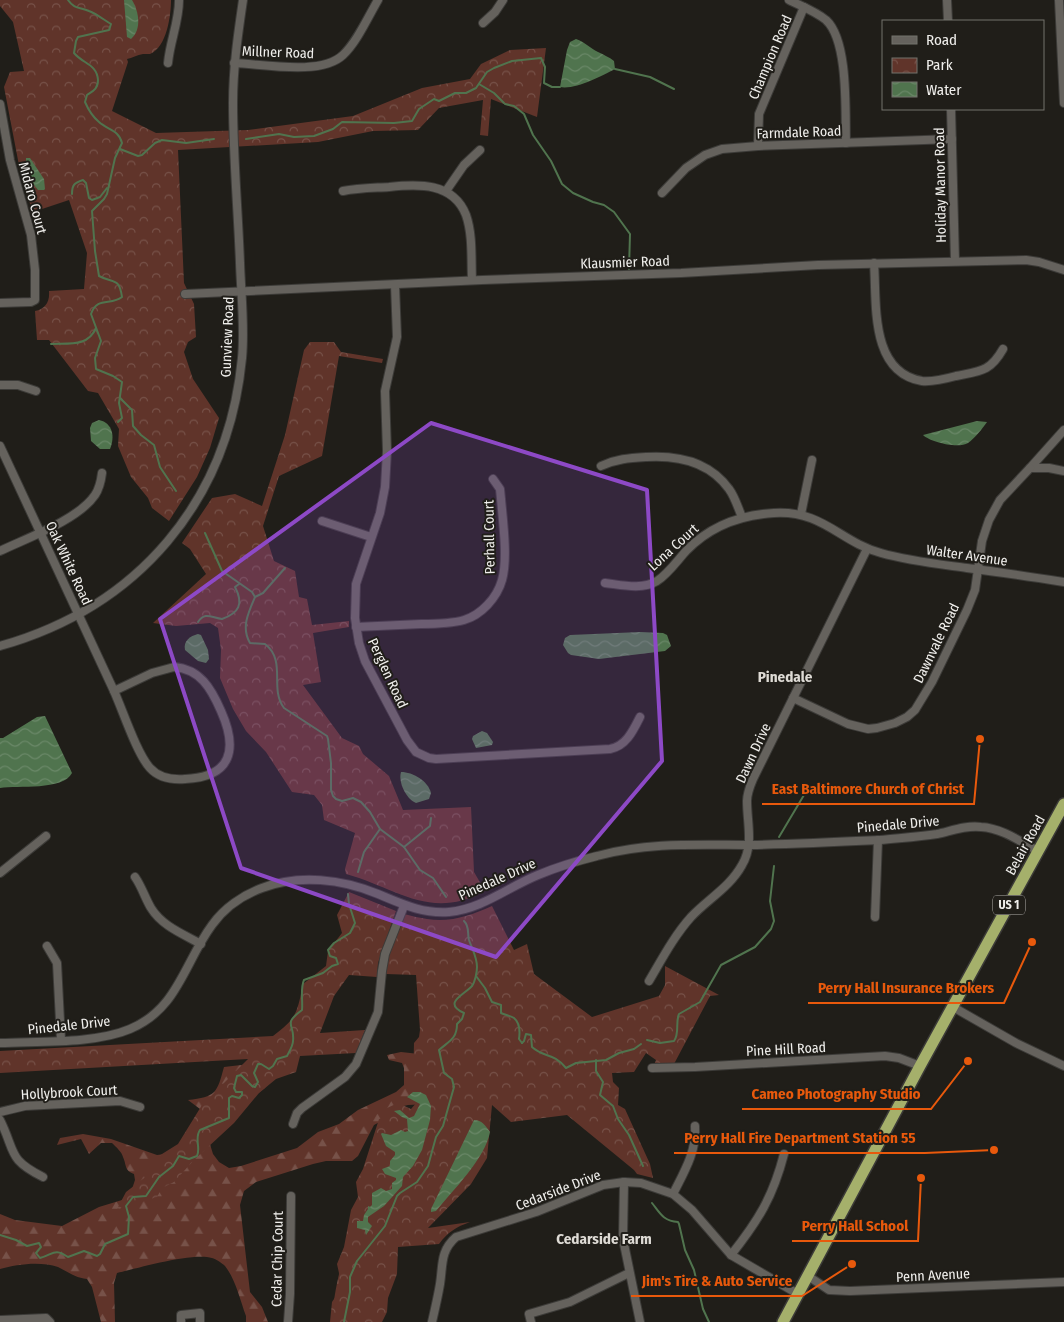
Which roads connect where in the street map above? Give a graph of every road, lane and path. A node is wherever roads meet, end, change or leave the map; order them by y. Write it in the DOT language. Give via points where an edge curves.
graph roads {
  1 [pos="179,0"];
  2 [pos="243,0"];
  3 [pos="378,0"];
  4 [pos="503,0"];
  5 [pos="788,0"];
  6 [pos="947,0"];
  7 [pos="1059,0"];
  8 [pos="804,7"];
  9 [pos="948,20"];
  10 [pos="483,23"];
  11 [pos="168,63"];
  12 [pos="234,63"];
  13 [pos="1064,103"];
  14 [pos="0,104"];
  15 [pos="951,110"];
  16 [pos="952,138"];
  17 [pos="846,143"];
  18 [pos="758,146"];
  19 [pos="480,150"];
  20 [pos="343,191"];
  21 [pos="446,191"];
  22 [pos="662,193"];
  23 [pos="955,261"];
  24 [pos="874,263"];
  25 [pos="1064,270"];
  26 [pos="472,280"];
  27 [pos="395,285"];
  28 [pos="241,292"];
  29 [pos="185,294"];
  30 [pos="0,303"];
  31 [pos="1003,349"];
  32 [pos="0,385"];
  33 [pos="36,391"];
  34 [pos="1064,430"];
  35 [pos="0,446"];
  36 [pos="812,460"];
  37 [pos="601,466"];
  38 [pos="1030,468"];
  39 [pos="1064,471"];
  40 [pos="102,473"];
  41 [pos="494,480"];
  42 [pos="801,514"];
  43 [pos="742,517"];
  44 [pos="322,522"];
  45 [pos="40,531"];
  46 [pos="372,537"];
  47 [pos="867,549"];
  48 [pos="0,550"];
  49 [pos="977,569"];
  50 [pos="1064,582"];
  51 [pos="605,583"];
  52 [pos="79,615"];
  53 [pos="356,627"];
  54 [pos="0,646"];
  55 [pos="114,691"];
  56 [pos="793,698"];
  57 [pos="640,717"];
  58 [pos="1064,804"];
  59 [pos="46,836"];
  60 [pos="878,840"];
  61 [pos="750,845"];
  62 [pos="1038,851"];
  63 [pos="0,873"];
  64 [pos="135,877"];
  65 [pos="404,906"];
  66 [pos="875,917"];
  67 [pos="201,944"];
  68 [pos="47,946"];
  69 [pos="649,981"];
  70 [pos="953,1007"];
  71 [pos="61,1040"];
  72 [pos="0,1043"];
  73 [pos="920,1066"];
  74 [pos="1064,1066"];
  75 [pos="652,1068"];
  76 [pos="140,1107"];
  77 [pos="0,1112"];
  78 [pos="0,1120"];
  79 [pos="293,1124"];
  80 [pos="695,1126"];
  81 [pos="784,1154"];
  82 [pos="43,1177"];
  83 [pos="624,1182"];
  84 [pos="673,1194"];
  85 [pos="291,1196"];
  86 [pos="731,1255"];
  87 [pos="629,1274"];
  88 [pos="808,1276"];
  89 [pos="1064,1282"];
  90 [pos="798,1294"];
  91 [pos="1,1322"];
  92 [pos="50,1322"];
  93 [pos="181,1322"];
  94 [pos="200,1322"];
  95 [pos="288,1322"];
  96 [pos="432,1322"];
  97 [pos="531,1322"];
  98 [pos="640,1322"];
  99 [pos="782,1322"];
  1 -- 11 [label="street" via="178,21"];
  2 -- 12 [label="street, Gunview Road"];
  3 -- 12 [label="street, Millner Road" via="350,47 332,62 310,68"];
  4 -- 10 [label="street"];
  5 -- 8 [label="street"];
  6 -- 9 [label="street"];
  7 -- 13 [label="street"];
  8 -- 17 [label="street" via="828,21 838,40 842,53"];
  8 -- 18 [label="street, Champion Road" via="759,114"];
  12 -- 28 [label="street, Gunview Road"];
  14 -- 30 [label="street, Midaro Court" via="10,160 31,235 35,270 35,300"];
  15 -- 16 [label="street, Holiday Manor Road"];
  16 -- 17 [label="street, Farmdale Road"];
  16 -- 23 [label="street, Holiday Manor Road"];
  17 -- 18 [label="street, Farmdale Road"];
  18 -- 22 [label="street, Farmdale Road" via="722,149 705,156 686,168"];
  19 -- 21 [label="street" via="469,159"];
  20 -- 21 [label="street" via="414,185"];
  21 -- 26 [label="street" via="466,215"];
  23 -- 24 [label="street, Klausmier Road"];
  23 -- 25 [label="street, Klausmier Road" via="1026,260"];
  24 -- 26 [label="street, Klausmier Road"];
  24 -- 31 [label="street" via="878,331 887,357 898,370 923,381 950,378 985,369 993,364"];
  26 -- 27 [label="street, Klausmier Road"];
  27 -- 28 [label="street, Klausmier Road"];
  27 -- 46 [label="street, Perglen Road" via="396,337 385,391 387,470 380,513"];
  28 -- 29 [label="street, Klausmier Road"];
  28 -- 52 [label="street, Gunview Road" via="240,376 228,427 209,478 194,507 155,555 117,591"];
  32 -- 33 [label="street" via="18,384"];
  34 -- 38 [label="street, Dawnvale Road"];
  35 -- 45 [label="street, Oak White Road"];
  36 -- 42 [label="street"];
  37 -- 43 [label="street" via="630,458 665,456 688,460 723,481"];
  38 -- 39 [label="street"];
  38 -- 49 [label="street, Dawnvale Road" via="1000,500 989,520"];
  40 -- 45 [label="street" via="99,488 86,505"];
  41 -- 53 [label="street, Perhall Court" via="500,489 504,567 500,587 486,607 464,620"];
  42 -- 43 [label="street, Lona Court"];
  42 -- 47 [label="street, Lona Court"];
  43 -- 51 [label="street, Lona Court" via="702,537 657,580 642,586"];
  44 -- 46 [label="street"];
  45 -- 48 [label="street"];
  45 -- 52 [label="street, Oak White Road"];
  46 -- 53 [label="street, Perglen Road" via="356,584"];
  47 -- 49 [label="street, Walter Avenue" via="902,559"];
  47 -- 56 [label="street, Dawn Drive"];
  49 -- 50 [label="street, Walter Avenue"];
  49 -- 56 [label="street, Dawnvale Road" via="975,590 958,630 922,700 907,716 887,726 858,728"];
  52 -- 54 [label="street, Gunview Road"];
  52 -- 55 [label="street, Oak White Road"];
  53 -- 57 [label="street, Perglen Road" via="369,669 407,740 422,755 436,759 614,748 626,740"];
  55 -- 55 [label="street, Oak White Road" via="174,666 193,671 214,696 229,730 231,750 227,759 215,772 196,778 176,780 158,774 144,759"];
  56 -- 61 [label="street, Dawn Drive" via="749,789"];
  58 -- 62 [label="highway, Belair Road / US 1"];
  59 -- 63 [label="street"];
  60 -- 61 [label="street, Pinedale Drive"];
  60 -- 62 [label="street, Pinedale Drive" via="919,837 979,826 995,829"];
  60 -- 66 [label="street"];
  61 -- 65 [label="street, Pinedale Drive" via="662,845 617,851 536,875 485,902 459,910 434,912"];
  61 -- 69 [label="street, Dawn Drive" via="737,873 683,927"];
  62 -- 70 [label="highway, Belair Road / US 1"];
  64 -- 67 [label="street" via="158,918"];
  65 -- 67 [label="street, Pinedale Drive" via="377,893 335,881 304,880 275,884 248,894 228,908 214,922"];
  65 -- 79 [label="street" via="385,954 378,1012 356,1064 302,1108"];
  67 -- 71 [label="street, Pinedale Drive" via="176,990 152,1016 129,1030 93,1038"];
  68 -- 71 [label="street" via="57,963"];
  70 -- 73 [label="highway, Belair Road / US 1"];
  70 -- 74 [label="street"];
  71 -- 72 [label="street, Pinedale Drive"];
  73 -- 75 [label="street, Pine Hill Road" via="884,1056"];
  73 -- 88 [label="highway, Belair Road / US 1"];
  76 -- 77 [label="street, Hollybrook Court" via="120,1101 25,1106"];
  78 -- 82 [label="street" via="16,1159 24,1168"];
  80 -- 84 [label="street" via="691,1156"];
  81 -- 86 [label="street" via="763,1212"];
  83 -- 84 [label="street, Cedarside Drive" via="641,1183"];
  83 -- 87 [label="street" via="623,1238"];
  83 -- 96 [label="street, Cedarside Drive" via="603,1185 506,1223 456,1237 442,1259"];
  84 -- 86 [label="street, Cedarside Drive" via="692,1210"];
  85 -- 95 [label="street, Cedar Chip Court"];
  86 -- 90 [label="street, Cedarside Drive"];
  87 -- 97 [label="street" via="570,1302 529,1314"];
  87 -- 98 [label="street"];
  88 -- 89 [label="street, Penn Avenue" via="829,1290 850,1291"];
  88 -- 90 [label="highway, Belair Road / US 1"];
  90 -- 99 [label="highway, Belair Road / US 1"];
  91 -- 92 [label="street" via="46,1318"];
  93 -- 94 [label="street" via="181,1315 200,1313"];
}
